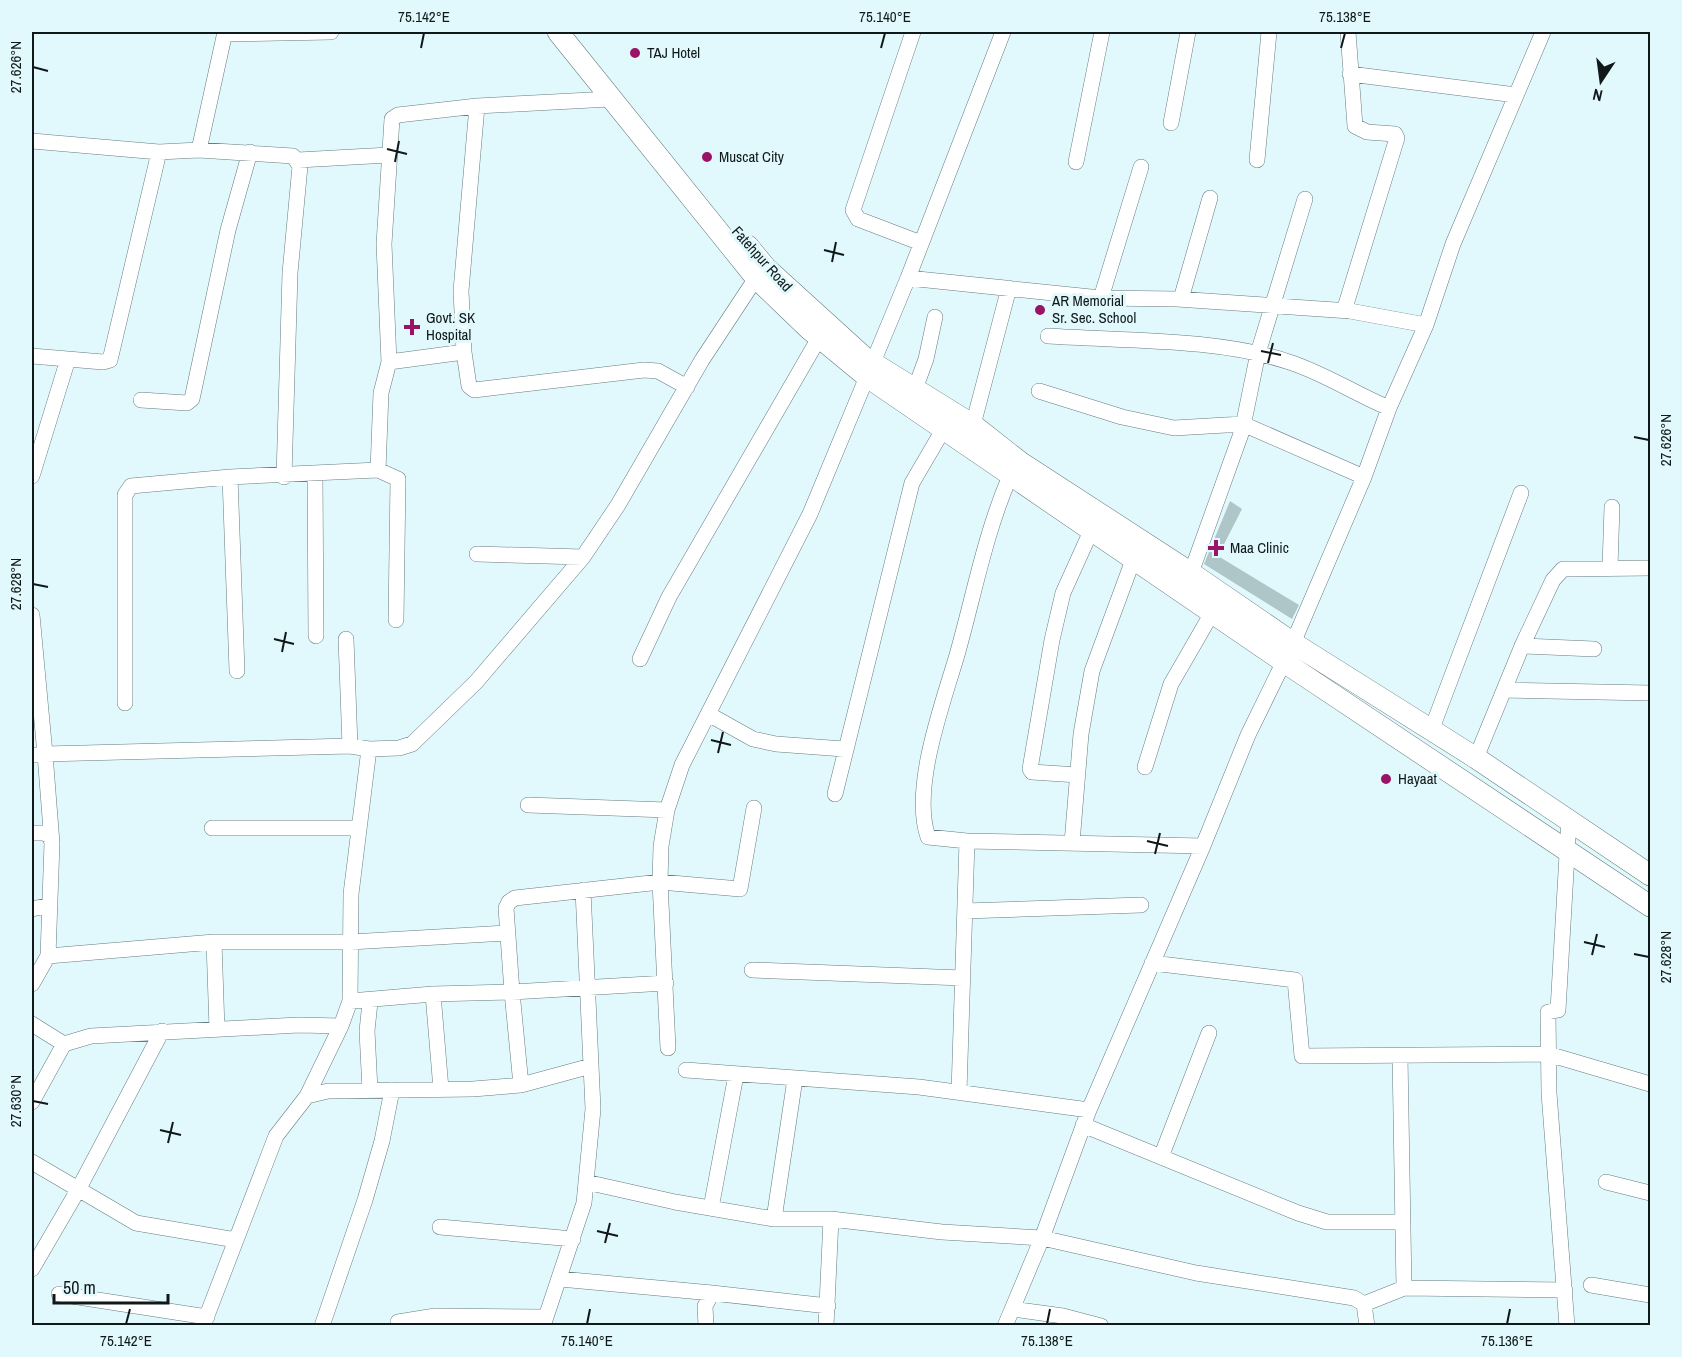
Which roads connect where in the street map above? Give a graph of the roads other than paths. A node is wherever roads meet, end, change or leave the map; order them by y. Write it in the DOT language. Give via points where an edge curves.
graph roads {
  1 [pos="331,32"];
  2 [pos="558,32"];
  3 [pos="574,32"];
  4 [pos="913,32"];
  5 [pos="1003,32"];
  6 [pos="1102,32"];
  7 [pos="1188,32"];
  8 [pos="1269,32"];
  9 [pos="1348,32"];
  10 [pos="1543,32"];
  11 [pos="225,33"];
  12 [pos="1350,74"];
  13 [pos="1516,95"];
  14 [pos="610,99"];
  15 [pos="477,106"];
  16 [pos="1171,123"];
  17 [pos="32,141"];
  18 [pos="199,150"];
  19 [pos="159,152"];
  20 [pos="250,152"];
  21 [pos="389,155"];
  22 [pos="298,160"];
  23 [pos="1257,160"];
  24 [pos="1076,162"];
  25 [pos="1141,167"];
  26 [pos="1210,198"];
  27 [pos="1305,199"];
  28 [pos="921,243"];
  29 [pos="756,278"];
  30 [pos="908,278"];
  31 [pos="1009,288"];
  32 [pos="1101,298"];
  33 [pos="1180,299"];
  34 [pos="1271,306"];
  35 [pos="1344,311"];
  36 [pos="935,317"];
  37 [pos="1426,325"];
  38 [pos="1048,336"];
  39 [pos="819,338"];
  40 [pos="464,352"];
  41 [pos="1258,353"];
  42 [pos="32,356"];
  43 [pos="68,359"];
  44 [pos="389,362"];
  45 [pos="869,369"];
  46 [pos="687,387"];
  47 [pos="915,389"];
  48 [pos="1039,391"];
  49 [pos="141,399"];
  50 [pos="1389,408"];
  51 [pos="1243,424"];
  52 [pos="973,425"];
  53 [pos="943,430"];
  54 [pos="378,471"];
  55 [pos="315,474"];
  56 [pos="32,476"];
  57 [pos="1010,476"];
  58 [pos="230,477"];
  59 [pos="284,477"];
  60 [pos="1364,477"];
  61 [pos="1521,493"];
  62 [pos="1612,507"];
  63 [pos="1091,531"];
  64 [pos="477,555"];
  65 [pos="583,557"];
  66 [pos="1133,560"];
  67 [pos="1610,567"];
  68 [pos="1650,568"];
  69 [pos="1191,573"];
  70 [pos="1212,613"];
  71 [pos="32,615"];
  72 [pos="396,620"];
  73 [pos="316,636"];
  74 [pos="346,639"];
  75 [pos="1522,646"];
  76 [pos="1594,649"];
  77 [pos="1289,653"];
  78 [pos="640,659"];
  79 [pos="237,671"];
  80 [pos="1505,690"];
  81 [pos="1650,693"];
  82 [pos="125,703"];
  83 [pos="710,715"];
  84 [pos="1431,731"];
  85 [pos="350,746"];
  86 [pos="369,749"];
  87 [pos="844,749"];
  88 [pos="38,754"];
  89 [pos="1476,758"];
  90 [pos="1145,767"];
  91 [pos="1078,775"];
  92 [pos="835,794"];
  93 [pos="528,805"];
  94 [pos="754,808"];
  95 [pos="667,810"];
  96 [pos="1569,820"];
  97 [pos="212,828"];
  98 [pos="357,828"];
  99 [pos="32,833"];
  100 [pos="967,841"];
  101 [pos="52,843"];
  102 [pos="1072,843"];
  103 [pos="1203,846"];
  104 [pos="1567,850"];
  105 [pos="1650,875"];
  106 [pos="660,882"];
  107 [pos="583,890"];
  108 [pos="50,904"];
  109 [pos="1141,905"];
  110 [pos="1650,906"];
  111 [pos="32,909"];
  112 [pos="965,911"];
  113 [pos="507,933"];
  114 [pos="214,942"];
  115 [pos="350,942"];
  116 [pos="48,956"];
  117 [pos="1152,963"];
  118 [pos="752,970"];
  119 [pos="963,978"];
  120 [pos="666,983"];
  121 [pos="32,984"];
  122 [pos="587,987"];
  123 [pos="512,992"];
  124 [pos="433,994"];
  125 [pos="350,1001"];
  126 [pos="370,1002"];
  127 [pos="32,1024"];
  128 [pos="341,1026"];
  129 [pos="217,1029"];
  130 [pos="162,1031"];
  131 [pos="1209,1033"];
  132 [pos="64,1044"];
  133 [pos="668,1048"];
  134 [pos="1548,1054"];
  135 [pos="1400,1056"];
  136 [pos="591,1066"];
  137 [pos="686,1070"];
  138 [pos="736,1075"];
  139 [pos="795,1079"];
  140 [pos="521,1084"];
  141 [pos="1650,1084"];
  142 [pos="441,1089"];
  143 [pos="369,1090"];
  144 [pos="392,1090"];
  145 [pos="959,1092"];
  146 [pos="307,1096"];
  147 [pos="32,1102"];
  148 [pos="1089,1110"];
  149 [pos="1083,1125"];
  150 [pos="1161,1157"];
  151 [pos="32,1162"];
  152 [pos="586,1182"];
  153 [pos="1606,1182"];
  154 [pos="78,1190"];
  155 [pos="1650,1193"];
  156 [pos="711,1208"];
  157 [pos="774,1219"];
  158 [pos="831,1219"];
  159 [pos="1403,1222"];
  160 [pos="440,1227"];
  161 [pos="1042,1238"];
  162 [pos="573,1239"];
  163 [pos="236,1240"];
  164 [pos="32,1269"];
  165 [pos="561,1279"];
  166 [pos="1591,1285"];
  167 [pos="1404,1288"];
  168 [pos="1565,1290"];
  169 [pos="712,1293"];
  170 [pos="59,1294"];
  171 [pos="1650,1295"];
  172 [pos="1364,1304"];
  173 [pos="828,1306"];
  174 [pos="1012,1310"];
  175 [pos="205,1321"];
  176 [pos="544,1321"];
  177 [pos="398,1322"];
  178 [pos="322,1326"];
  179 [pos="706,1326"];
  180 [pos="826,1326"];
  181 [pos="1005,1326"];
  182 [pos="1101,1326"];
  183 [pos="1367,1326"];
  184 [pos="1567,1326"];
  1 -- 11 [label="street"];
  2 -- 14 [label="street"];
  3 -- 45 [label="street, Fatehpur Road" via="766,268"];
  4 -- 28 [label="street" via="853,210 858,219"];
  5 -- 28 [label="street"];
  6 -- 24 [label="street"];
  7 -- 16 [label="street"];
  8 -- 23 [label="street"];
  9 -- 12 [label="street"];
  10 -- 13 [label="street"];
  11 -- 18 [label="street"];
  12 -- 13 [label="street"];
  12 -- 35 [label="street" via="1355,126 1367,132 1395,134 1397,138"];
  13 -- 37 [label="street" via="1453,244"];
  14 -- 15 [label="street"];
  14 -- 29 [label="street"];
  15 -- 21 [label="street" via="398,115 390,127"];
  15 -- 40 [label="street" via="461,291"];
  17 -- 19 [label="street"];
  18 -- 19 [label="street"];
  18 -- 20 [label="street"];
  19 -- 43 [label="street" via="110,360"];
  20 -- 22 [label="street" via="293,156"];
  20 -- 49 [label="street" via="228,230 192,399 186,403"];
  21 -- 22 [label="street"];
  21 -- 44 [label="street" via="384,244"];
  22 -- 59 [label="street" via="290,273"];
  25 -- 32 [label="street"];
  26 -- 33 [label="street"];
  27 -- 34 [label="street"];
  28 -- 30 [label="street"];
  29 -- 39 [label="street"];
  29 -- 46 [label="street"];
  30 -- 31 [label="street"];
  30 -- 45 [label="street"];
  31 -- 32 [label="street"];
  31 -- 52 [label="street"];
  32 -- 33 [label="street"];
  33 -- 34 [label="street"];
  34 -- 35 [label="street"];
  34 -- 41 [label="street"];
  35 -- 37 [label="street"];
  36 -- 47 [label="street"];
  37 -- 50 [label="street"];
  38 -- 41 [label="street"];
  39 -- 45 [label="street"];
  39 -- 78 [label="street" via="669,597"];
  40 -- 44 [label="street"];
  40 -- 46 [label="street" via="469,386 474,390 644,370 658,371"];
  41 -- 50 [label="street" via="1307,368"];
  41 -- 51 [label="street"];
  42 -- 43 [label="street"];
  43 -- 56 [label="street"];
  44 -- 54 [label="street" via="381,393"];
  45 -- 47 [label="street, Fatehpur Road"];
  45 -- 53 [label="street"];
  45 -- 83 [label="street" via="810,514"];
  46 -- 65 [label="street"];
  47 -- 52 [label="street, Fatehpur Road"];
  48 -- 51 [label="street" via="1122,417 1174,428"];
  50 -- 60 [label="street"];
  51 -- 60 [label="street"];
  51 -- 69 [label="street"];
  52 -- 69 [label="street, Fatehpur Road" via="1020,462"];
  53 -- 57 [label="street"];
  53 -- 87 [label="street" via="912,483"];
  54 -- 55 [label="street"];
  54 -- 72 [label="street" via="398,479"];
  55 -- 59 [label="street"];
  55 -- 73 [label="street"];
  57 -- 63 [label="street"];
  57 -- 100 [label="street" via="994,512 938,716 924,788 928,837"];
  58 -- 59 [label="street"];
  58 -- 79 [label="street"];
  58 -- 82 [label="street" via="131,486 125,495"];
  60 -- 77 [label="street"];
  61 -- 84 [label="street"];
  62 -- 67 [label="street"];
  63 -- 66 [label="street"];
  63 -- 91 [label="street" via="1064,594 1052,640 1030,768 1042,774"];
  64 -- 65 [label="street"];
  65 -- 86 [label="street" via="476,682 412,744"];
  66 -- 70 [label="street"];
  66 -- 91 [label="street" via="1092,671"];
  67 -- 68 [label="street"];
  67 -- 75 [label="street" via="1563,569 1552,580"];
  69 -- 77 [label="street, Fatehpur Road"];
  70 -- 77 [label="street"];
  70 -- 90 [label="street" via="1171,684"];
  71 -- 88 [label="street"];
  74 -- 85 [label="street"];
  75 -- 76 [label="street"];
  75 -- 80 [label="street"];
  77 -- 84 [label="street"];
  77 -- 103 [label="street" via="1248,735"];
  77 -- 104 [label="street"];
  80 -- 81 [label="street"];
  80 -- 89 [label="street"];
  83 -- 87 [label="street" via="753,739"];
  83 -- 95 [label="street" via="682,765"];
  84 -- 89 [label="street"];
  85 -- 86 [label="street"];
  85 -- 88 [label="street"];
  86 -- 98 [label="street"];
  87 -- 92 [label="street"];
  88 -- 101 [label="street"];
  89 -- 96 [label="street"];
  91 -- 102 [label="street"];
  93 -- 95 [label="street"];
  94 -- 106 [label="street" via="740,889"];
  95 -- 106 [label="street"];
  96 -- 104 [label="street"];
  96 -- 105 [label="street"];
  97 -- 98 [label="street"];
  98 -- 115 [label="street"];
  99 -- 101 [label="street" via="44,833"];
  100 -- 102 [label="street"];
  100 -- 112 [label="street"];
  101 -- 108 [label="street"];
  102 -- 103 [label="street"];
  103 -- 117 [label="street"];
  104 -- 110 [label="street"];
  104 -- 134 [label="street" via="1558,1010 1548,1012"];
  106 -- 107 [label="street"];
  106 -- 120 [label="street"];
  107 -- 113 [label="street" via="516,898 506,908"];
  107 -- 122 [label="street"];
  108 -- 111 [label="street"];
  108 -- 116 [label="street"];
  109 -- 112 [label="street"];
  112 -- 119 [label="street"];
  113 -- 115 [label="street"];
  113 -- 123 [label="street"];
  114 -- 115 [label="street"];
  114 -- 116 [label="street"];
  114 -- 129 [label="street"];
  115 -- 125 [label="street"];
  116 -- 121 [label="street"];
  117 -- 135 [label="street" via="1294,980 1302,1056"];
  117 -- 148 [label="street"];
  118 -- 119 [label="street"];
  119 -- 145 [label="street"];
  120 -- 122 [label="street"];
  120 -- 133 [label="street"];
  122 -- 123 [label="street"];
  122 -- 136 [label="street"];
  123 -- 124 [label="street"];
  123 -- 140 [label="street"];
  124 -- 126 [label="street"];
  124 -- 142 [label="street"];
  125 -- 126 [label="street"];
  125 -- 128 [label="street"];
  126 -- 143 [label="street"];
  127 -- 132 [label="street"];
  128 -- 129 [label="street"];
  128 -- 146 [label="street"];
  129 -- 130 [label="street"];
  130 -- 132 [label="street" via="91,1036"];
  130 -- 154 [label="street"];
  131 -- 150 [label="street"];
  132 -- 147 [label="street"];
  134 -- 135 [label="street"];
  134 -- 141 [label="street"];
  134 -- 168 [label="street"];
  135 -- 159 [label="street"];
  136 -- 140 [label="street"];
  136 -- 152 [label="street" via="593,1109"];
  137 -- 138 [label="street"];
  138 -- 139 [label="street"];
  138 -- 156 [label="street"];
  139 -- 145 [label="street"];
  139 -- 157 [label="street"];
  140 -- 142 [label="street"];
  142 -- 144 [label="street"];
  143 -- 144 [label="street"];
  143 -- 146 [label="street"];
  144 -- 178 [label="street" via="365,1200"];
  145 -- 148 [label="street"];
  146 -- 163 [label="street" via="276,1136"];
  148 -- 149 [label="street"];
  149 -- 150 [label="street"];
  149 -- 161 [label="street"];
  150 -- 159 [label="street" via="1327,1222"];
  151 -- 154 [label="street"];
  152 -- 156 [label="street"];
  152 -- 162 [label="street"];
  153 -- 155 [label="street"];
  154 -- 163 [label="street" via="136,1222"];
  154 -- 164 [label="street"];
  156 -- 157 [label="street"];
  157 -- 158 [label="street"];
  158 -- 161 [label="street"];
  158 -- 173 [label="street"];
  159 -- 167 [label="street"];
  160 -- 162 [label="street"];
  161 -- 172 [label="street" via="1196,1273 1354,1298"];
  161 -- 174 [label="street"];
  162 -- 165 [label="street"];
  163 -- 175 [label="street"];
  165 -- 169 [label="street"];
  165 -- 176 [label="street"];
  166 -- 171 [label="street"];
  167 -- 168 [label="street"];
  167 -- 172 [label="street"];
  168 -- 184 [label="street"];
  169 -- 173 [label="street"];
  169 -- 179 [label="street" via="705,1306"];
  170 -- 175 [label="street"];
  172 -- 183 [label="street"];
  173 -- 180 [label="street"];
  174 -- 181 [label="street"];
  174 -- 182 [label="street" via="1063,1316"];
  176 -- 177 [label="street" via="435,1316"];
}
